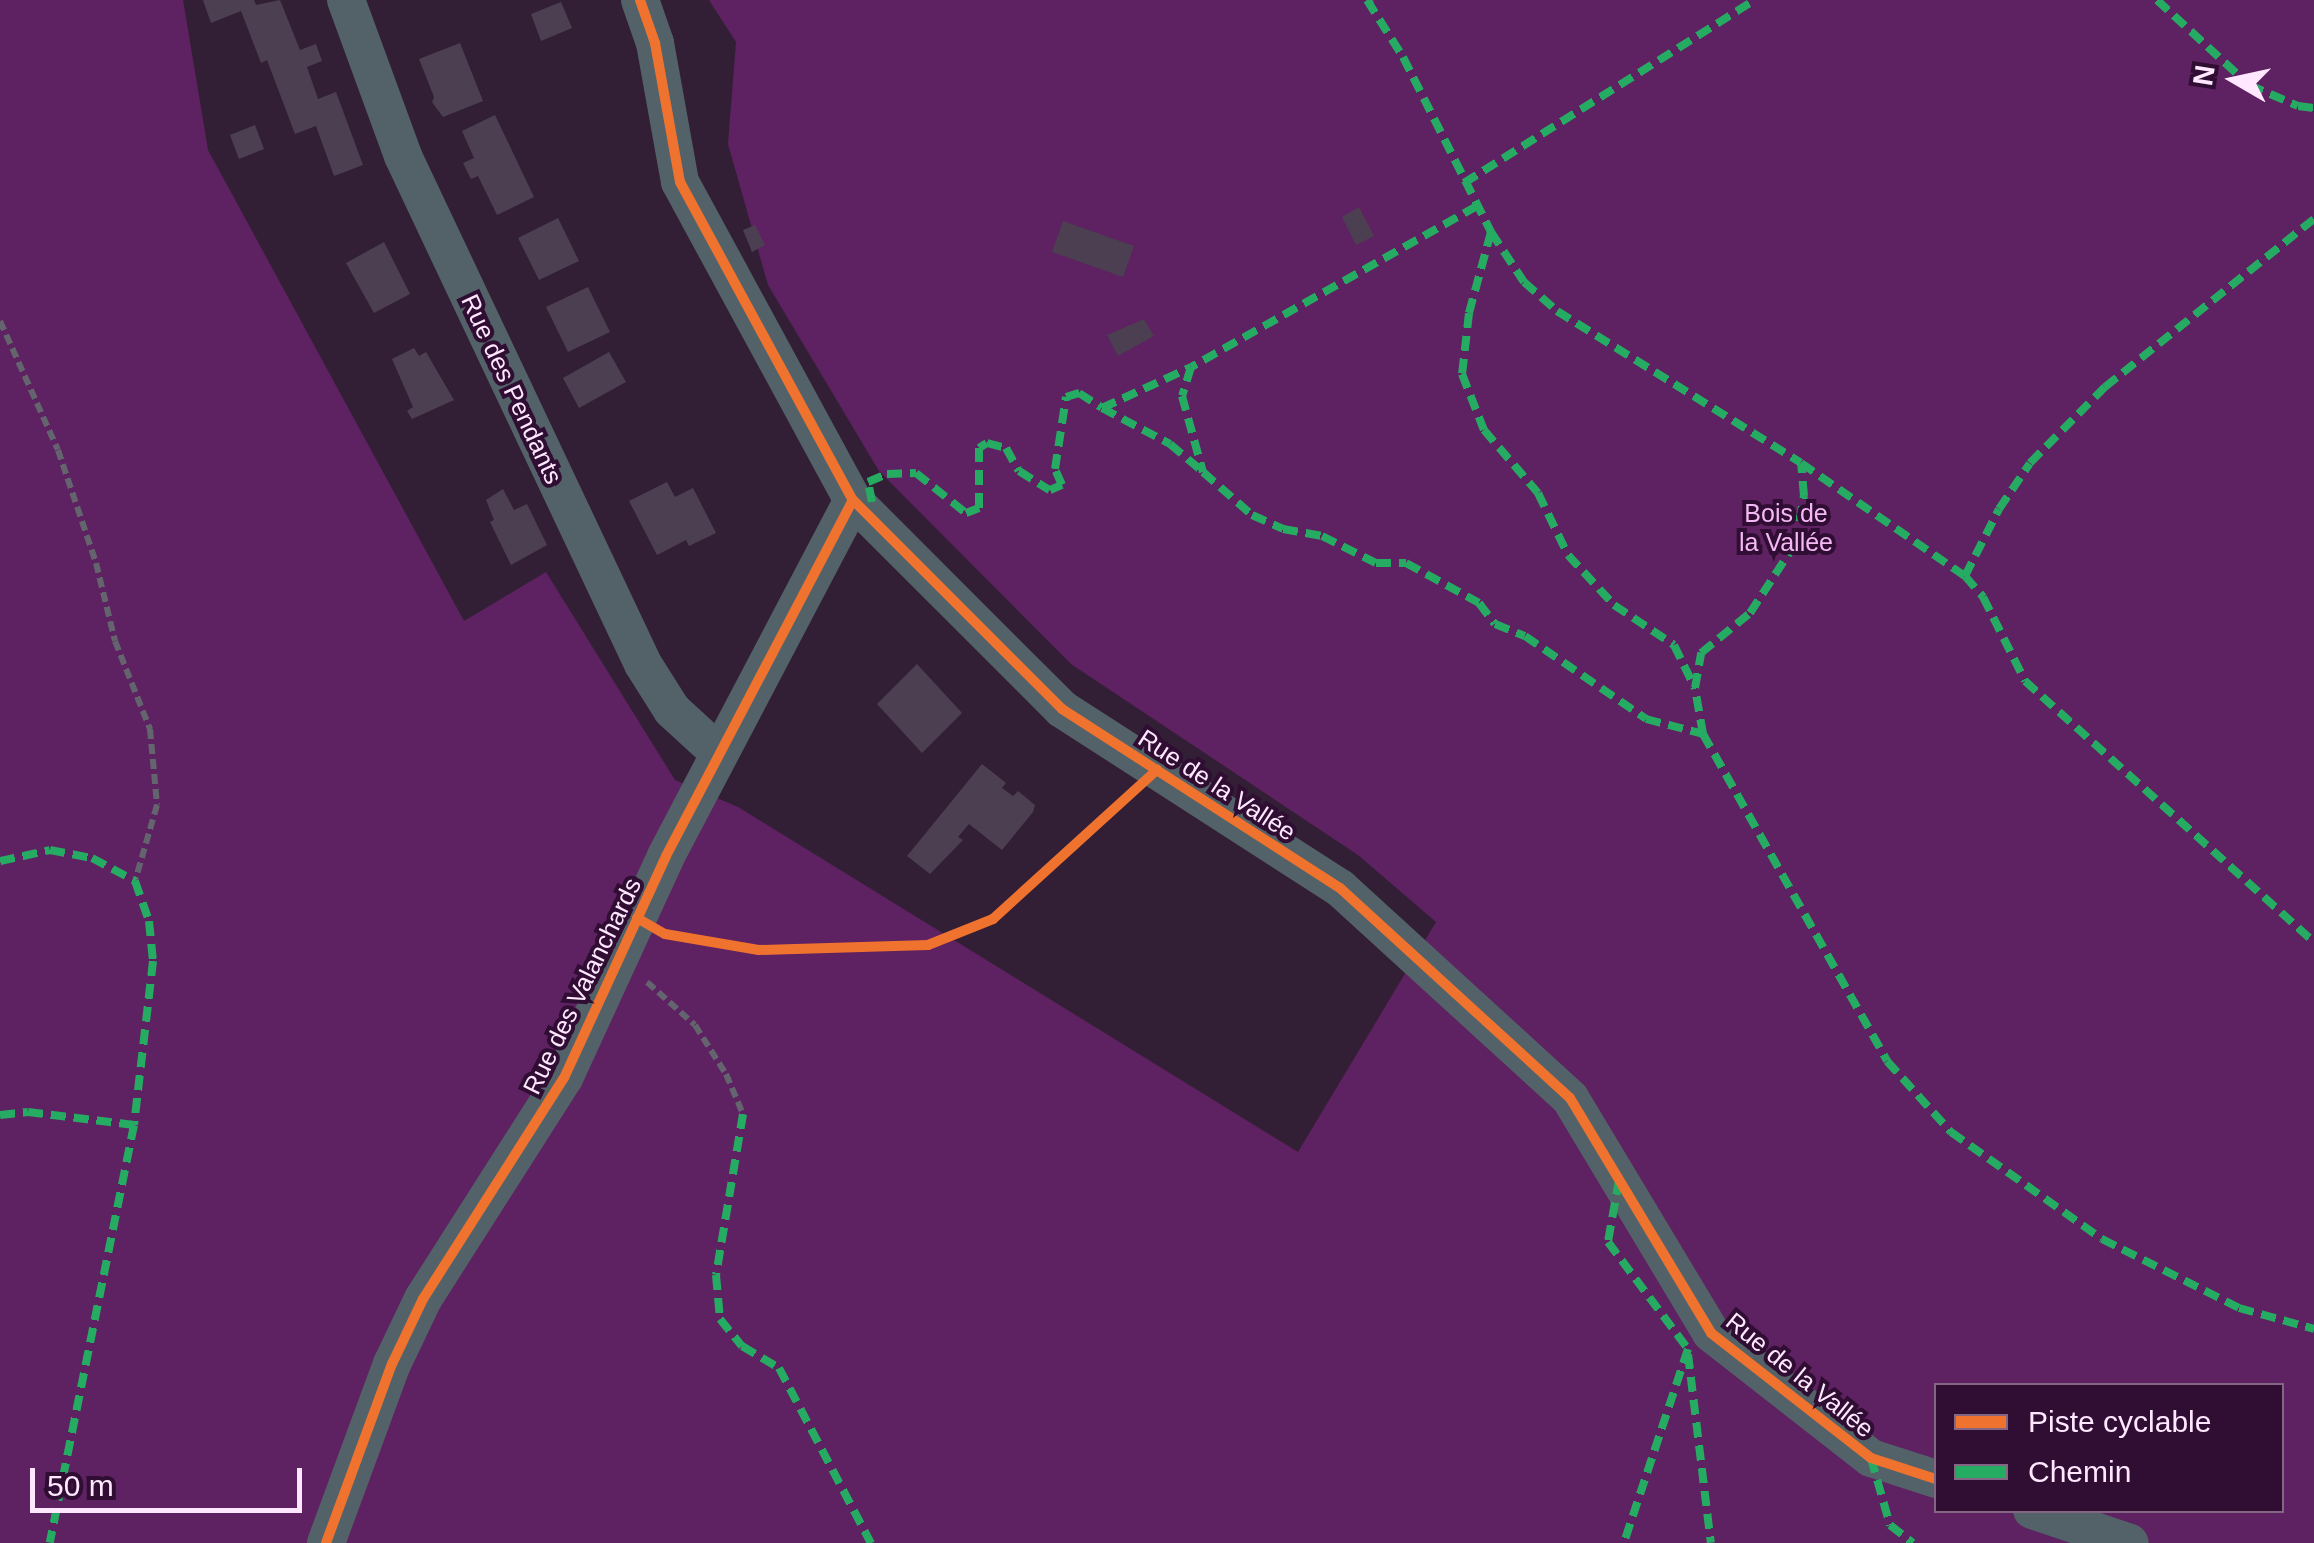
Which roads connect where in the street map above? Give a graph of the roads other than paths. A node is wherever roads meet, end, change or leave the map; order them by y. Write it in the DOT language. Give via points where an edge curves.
graph roads {
  1 [pos="346,0"];
  2 [pos="640,0"];
  3 [pos="853,500"];
  4 [pos="720,753"];
  5 [pos="1934,1478"];
  6 [pos="2041,1513"];
  7 [pos="326,1543"];
  8 [pos="2130,1543"];
  1 -- 4 [label="street, Rue des Pendants" via="403,156 643,664 672,710"];
  2 -- 3 [label="street, Rue de la Vallée" via="655,43 680,182"];
  3 -- 4 [label="street, Rue des Valanchards"];
  3 -- 5 [label="street, Rue de la Vallée" via="1062,708 1340,888 1570,1098 1711,1332 1872,1458"];
  4 -- 7 [label="street, Rue des Valanchards" via="564,1078 423,1299"];
  6 -- 8 [label="street"];
}
